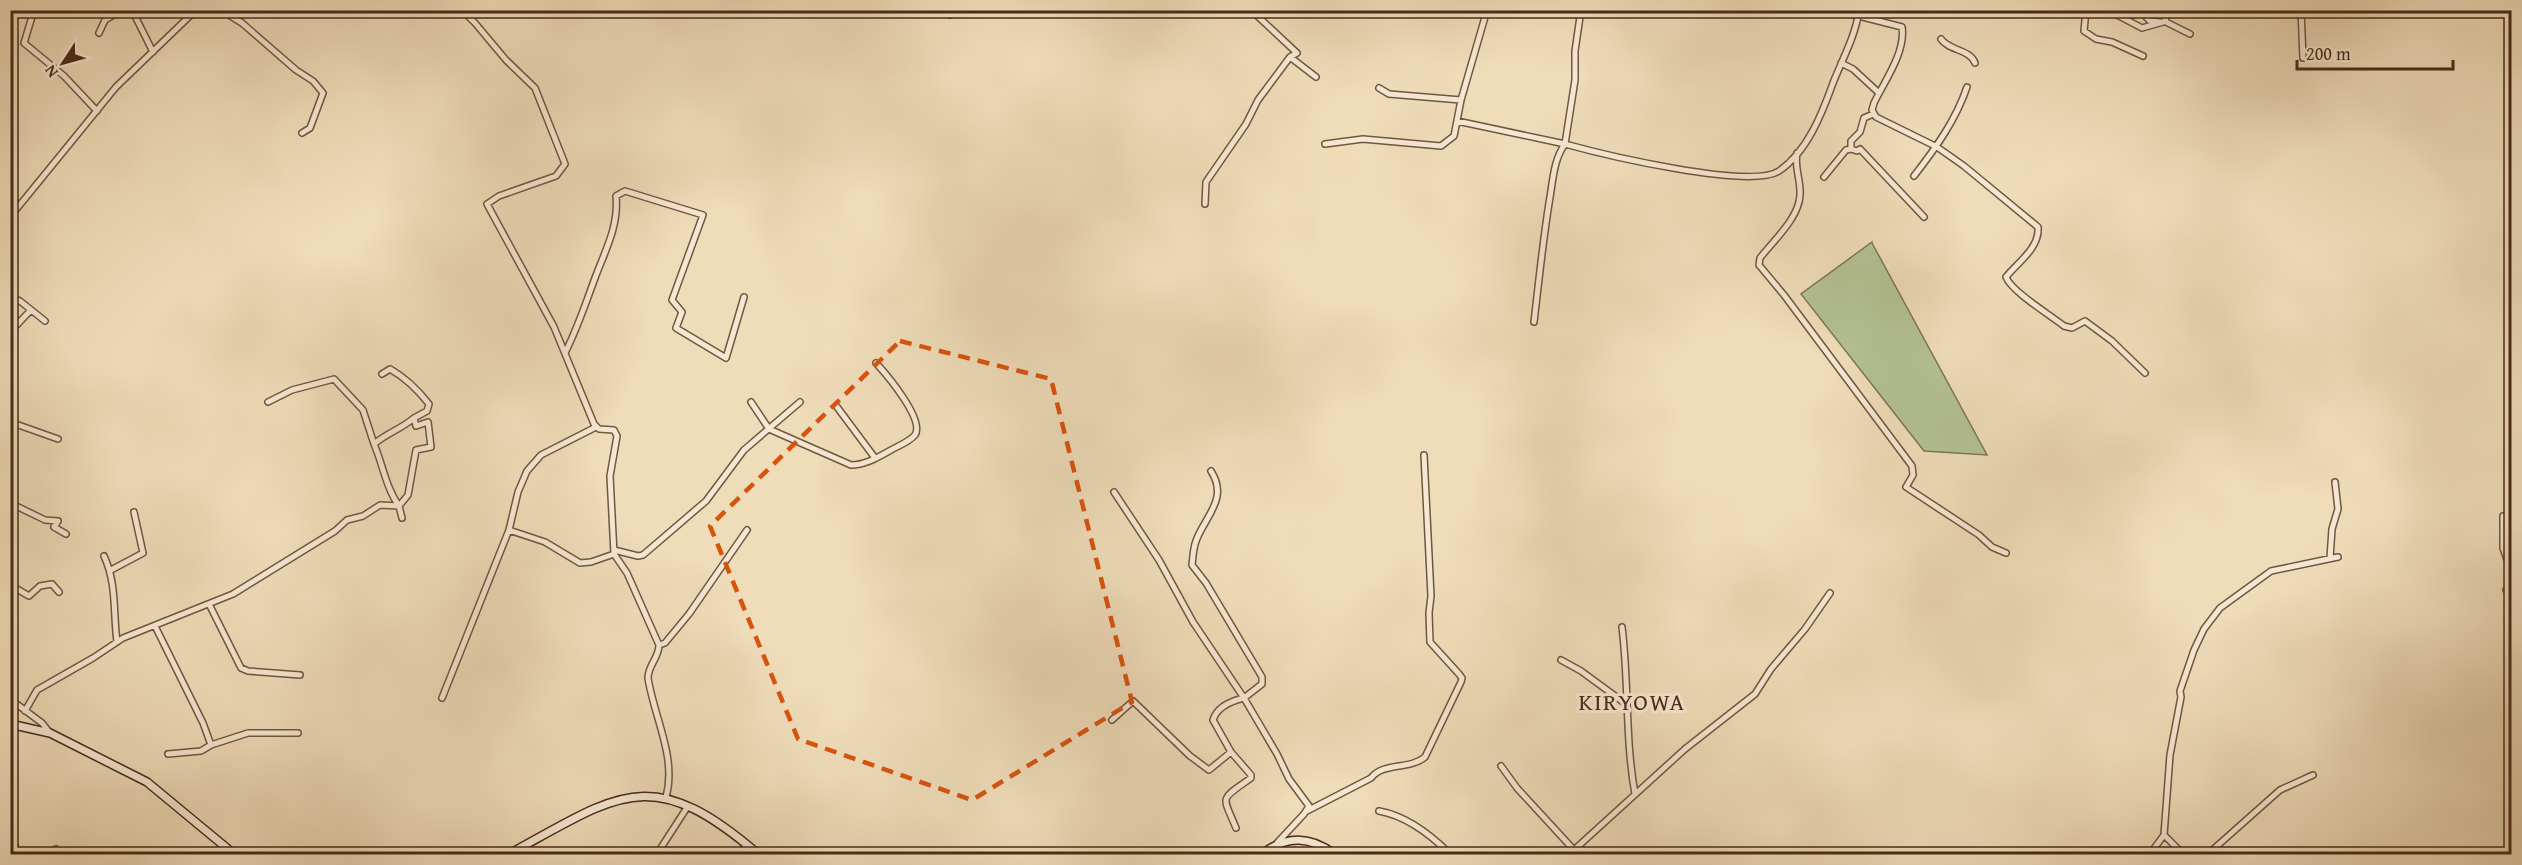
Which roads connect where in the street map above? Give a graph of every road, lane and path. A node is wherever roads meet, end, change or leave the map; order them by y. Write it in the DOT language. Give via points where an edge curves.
graph roads {
  1 [pos="34,10"];
  2 [pos="123,10"];
  3 [pos="132,10"];
  4 [pos="196,10"];
  5 [pos="221,10"];
  6 [pos="462,10"];
  7 [pos="1251,10"];
  8 [pos="1487,10"];
  9 [pos="1581,10"];
  10 [pos="1820,10"];
  11 [pos="2086,10"];
  12 [pos="2106,10"];
  13 [pos="2123,10"];
  14 [pos="2139,10"];
  15 [pos="2164,10"];
  16 [pos="2301,10"];
  17 [pos="1838,12"];
  18 [pos="1859,13"];
  19 [pos="2123,18"];
  20 [pos="2164,22"];
  21 [pos="99,33"];
  22 [pos="2190,34"];
  23 [pos="1941,39"];
  24 [pos="153,52"];
  25 [pos="2143,56"];
  26 [pos="1290,57"];
  27 [pos="2303,58"];
  28 [pos="1841,63"];
  29 [pos="1974,63"];
  30 [pos="1316,77"];
  31 [pos="1967,87"];
  32 [pos="1379,88"];
  33 [pos="1879,93"];
  34 [pos="1461,100"];
  35 [pos="97,111"];
  36 [pos="1874,114"];
  37 [pos="1457,121"];
  38 [pos="302,133"];
  39 [pos="1325,144"];
  40 [pos="1565,144"];
  41 [pos="1937,147"];
  42 [pos="1851,149"];
  43 [pos="1798,152"];
  44 [pos="1914,176"];
  45 [pos="1824,177"];
  46 [pos="1205,204"];
  47 [pos="10,217"];
  48 [pos="1924,217"];
  49 [pos="10,297"];
  50 [pos="744,297"];
  51 [pos="30,311"];
  52 [pos="45,321"];
  53 [pos="1534,322"];
  54 [pos="10,332"];
  55 [pos="565,353"];
  56 [pos="876,363"];
  57 [pos="2145,373"];
  58 [pos="382,374"];
  59 [pos="268,402"];
  60 [pos="751,402"];
  61 [pos="800,402"];
  62 [pos="837,407"];
  63 [pos="414,418"];
  64 [pos="10,422"];
  65 [pos="596,427"];
  66 [pos="769,429"];
  67 [pos="58,439"];
  68 [pos="374,444"];
  69 [pos="1424,455"];
  70 [pos="875,458"];
  71 [pos="1211,471"];
  72 [pos="2335,483"];
  73 [pos="1114,492"];
  74 [pos="10,503"];
  75 [pos="399,506"];
  76 [pos="134,512"];
  77 [pos="2503,516"];
  78 [pos="402,518"];
  79 [pos="509,530"];
  80 [pos="747,530"];
  81 [pos="66,534"];
  82 [pos="614,552"];
  83 [pos="2006,553"];
  84 [pos="104,556"];
  85 [pos="2338,557"];
  86 [pos="2330,558"];
  87 [pos="111,570"];
  88 [pos="2511,574"];
  89 [pos="10,585"];
  90 [pos="59,592"];
  91 [pos="1830,593"];
  92 [pos="209,604"];
  93 [pos="155,626"];
  94 [pos="1622,627"];
  95 [pos="117,642"];
  96 [pos="659,645"];
  97 [pos="1561,660"];
  98 [pos="300,675"];
  99 [pos="442,698"];
  100 [pos="1244,698"];
  101 [pos="10,699"];
  102 [pos="1626,704"];
  103 [pos="25,711"];
  104 [pos="1112,720"];
  105 [pos="10,723"];
  106 [pos="50,733"];
  107 [pos="298,733"];
  108 [pos="211,745"];
  109 [pos="1231,752"];
  110 [pos="168,754"];
  111 [pos="1501,766"];
  112 [pos="2313,775"];
  113 [pos="1635,794"];
  114 [pos="666,797"];
  115 [pos="688,806"];
  116 [pos="1307,811"];
  117 [pos="1378,811"];
  118 [pos="1236,828"];
  119 [pos="10,832"];
  120 [pos="2164,835"];
  121 [pos="747,844"];
  122 [pos="1274,847"];
  123 [pos="56,849"];
  124 [pos="1574,853"];
  125 [pos="18,855"];
  126 [pos="49,855"];
  127 [pos="234,855"];
  128 [pos="509,855"];
  129 [pos="657,855"];
  130 [pos="740,855"];
  131 [pos="759,855"];
  132 [pos="1262,855"];
  133 [pos="1334,855"];
  134 [pos="1450,855"];
  135 [pos="2151,855"];
  136 [pos="2183,855"];
  137 [pos="2208,855"];
  1 -- 35 [label="street" via="24,43 64,76"];
  2 -- 21 [label="street" via="105,20"];
  3 -- 24 [label="street"];
  4 -- 24 [label="street"];
  5 -- 38 [label="street" via="242,23 323,93 310,128"];
  6 -- 55 [label="street" via="535,88 565,164 556,176 487,204"];
  7 -- 26 [label="street" via="1297,53"];
  8 -- 34 [label="street"];
  9 -- 40 [label="street"];
  10 -- 17 [label="street"];
  11 -- 25 [label="street" via="2087,34"];
  12 -- 19 [label="street"];
  13 -- 19 [label="street"];
  14 -- 20 [label="street" via="2150,21"];
  15 -- 20 [label="street"];
  16 -- 27 [label="street"];
  17 -- 18 [label="street"];
  18 -- 28 [label="street"];
  18 -- 33 [label="street" via="1899,25 1903,30 1899,51"];
  19 -- 20 [label="street" via="2142,28"];
  20 -- 22 [label="street"];
  23 -- 29 [label="street" via="1946,46 1971,56"];
  24 -- 35 [label="street"];
  26 -- 30 [label="street"];
  26 -- 46 [label="street" via="1206,182"];
  28 -- 33 [label="street"];
  28 -- 43 [label="street" via="1824,108"];
  31 -- 41 [label="street"];
  32 -- 34 [label="street" via="1389,94"];
  33 -- 36 [label="street"];
  34 -- 37 [label="street"];
  35 -- 47 [label="street"];
  36 -- 41 [label="street"];
  36 -- 42 [label="street" via="1864,118 1860,132 1851,141"];
  37 -- 39 [label="street" via="1454,136 1441,146 1363,139"];
  37 -- 40 [label="street"];
  40 -- 43 [label="street" via="1698,172 1760,177 1780,170"];
  40 -- 53 [label="street" via="1555,171"];
  41 -- 44 [label="street"];
  41 -- 57 [label="street" via="2038,227 2039,235 2019,266 2006,277 2007,281 2064,326 2072,328 2085,321"];
  42 -- 45 [label="street"];
  42 -- 48 [label="street" via="1860,149"];
  43 -- 83 [label="street" via="1797,208 1760,258 1759,265 1912,466 1914,475 1906,487"];
  49 -- 51 [label="street"];
  50 -- 55 [label="street" via="726,358 676,328 682,312 672,300 703,215 625,191 616,196 618,212 612,234 583,317"];
  51 -- 52 [label="street"];
  51 -- 54 [label="street"];
  55 -- 65 [label="street"];
  56 -- 70 [label="street" via="918,426 910,439"];
  58 -- 63 [label="street" via="390,369 399,374 429,404 427,411"];
  59 -- 68 [label="street" via="292,390 334,379 363,411"];
  60 -- 66 [label="street"];
  61 -- 66 [label="street"];
  62 -- 70 [label="street"];
  63 -- 68 [label="street"];
  63 -- 75 [label="street" via="416,426 428,422 431,447 416,450 408,495"];
  64 -- 67 [label="street"];
  65 -- 79 [label="street" via="541,455 527,471"];
  65 -- 82 [label="street" via="614,430 617,436 610,476"];
  66 -- 70 [label="street" via="851,465"];
  66 -- 82 [label="street" via="744,450 706,501 643,555"];
  68 -- 75 [label="street" via="389,493"];
  69 -- 116 [label="street" via="1430,642 1459,674 1461,682 1425,757 1414,764 1376,772"];
  71 -- 100 [label="street" via="1218,481 1216,501 1195,543 1192,565 1262,677 1262,684"];
  72 -- 86 [label="street" via="2338,509"];
  73 -- 100 [label="street"];
  74 -- 81 [label="street" via="45,520 58,521 54,527"];
  75 -- 78 [label="street"];
  75 -- 92 [label="street" via="380,505 347,520 233,594"];
  76 -- 87 [label="street" via="143,553"];
  77 -- 88 [label="street" via="2503,548"];
  79 -- 82 [label="street" via="545,542 580,563"];
  79 -- 99 [label="street"];
  80 -- 96 [label="street" via="689,614"];
  82 -- 96 [label="street"];
  84 -- 87 [label="street"];
  85 -- 86 [label="street"];
  86 -- 120 [label="street" via="2271,571 2220,608 2204,629 2180,691"];
  87 -- 95 [label="street"];
  89 -- 90 [label="street" via="29,596 40,586 52,584"];
  91 -- 113 [label="street" via="1755,694"];
  92 -- 93 [label="street"];
  92 -- 98 [label="street" via="241,668"];
  93 -- 95 [label="street"];
  93 -- 108 [label="street"];
  94 -- 102 [label="street"];
  95 -- 103 [label="street" via="36,690"];
  96 -- 114 [label="street" via="648,678 669,767"];
  97 -- 102 [label="street"];
  100 -- 109 [label="street" via="1225,705 1214,717"];
  100 -- 116 [label="street" via="1289,779 1308,802"];
  101 -- 103 [label="street"];
  102 -- 113 [label="street"];
  103 -- 106 [label="street"];
  104 -- 109 [label="street" via="1133,700 1209,770"];
  105 -- 106 [label="street"];
  106 -- 127 [label="street" via="147,782"];
  107 -- 108 [label="street" via="248,733"];
  108 -- 110 [label="street" via="201,751"];
  109 -- 118 [label="street" via="1251,775 1227,794 1225,801"];
  111 -- 124 [label="street"];
  112 -- 137 [label="street" via="2280,790"];
  113 -- 124 [label="street"];
  114 -- 115 [label="street"];
  114 -- 128 [label="street" via="627,796 606,803"];
  115 -- 121 [label="street"];
  115 -- 129 [label="street"];
  116 -- 122 [label="street"];
  117 -- 134 [label="street" via="1395,814 1413,824"];
  119 -- 125 [label="street"];
  120 -- 135 [label="street"];
  120 -- 136 [label="street"];
  121 -- 130 [label="street"];
  121 -- 131 [label="street"];
  122 -- 132 [label="street"];
  122 -- 133 [label="street" via="1296,840 1312,841"];
  123 -- 126 [label="street"];
}
